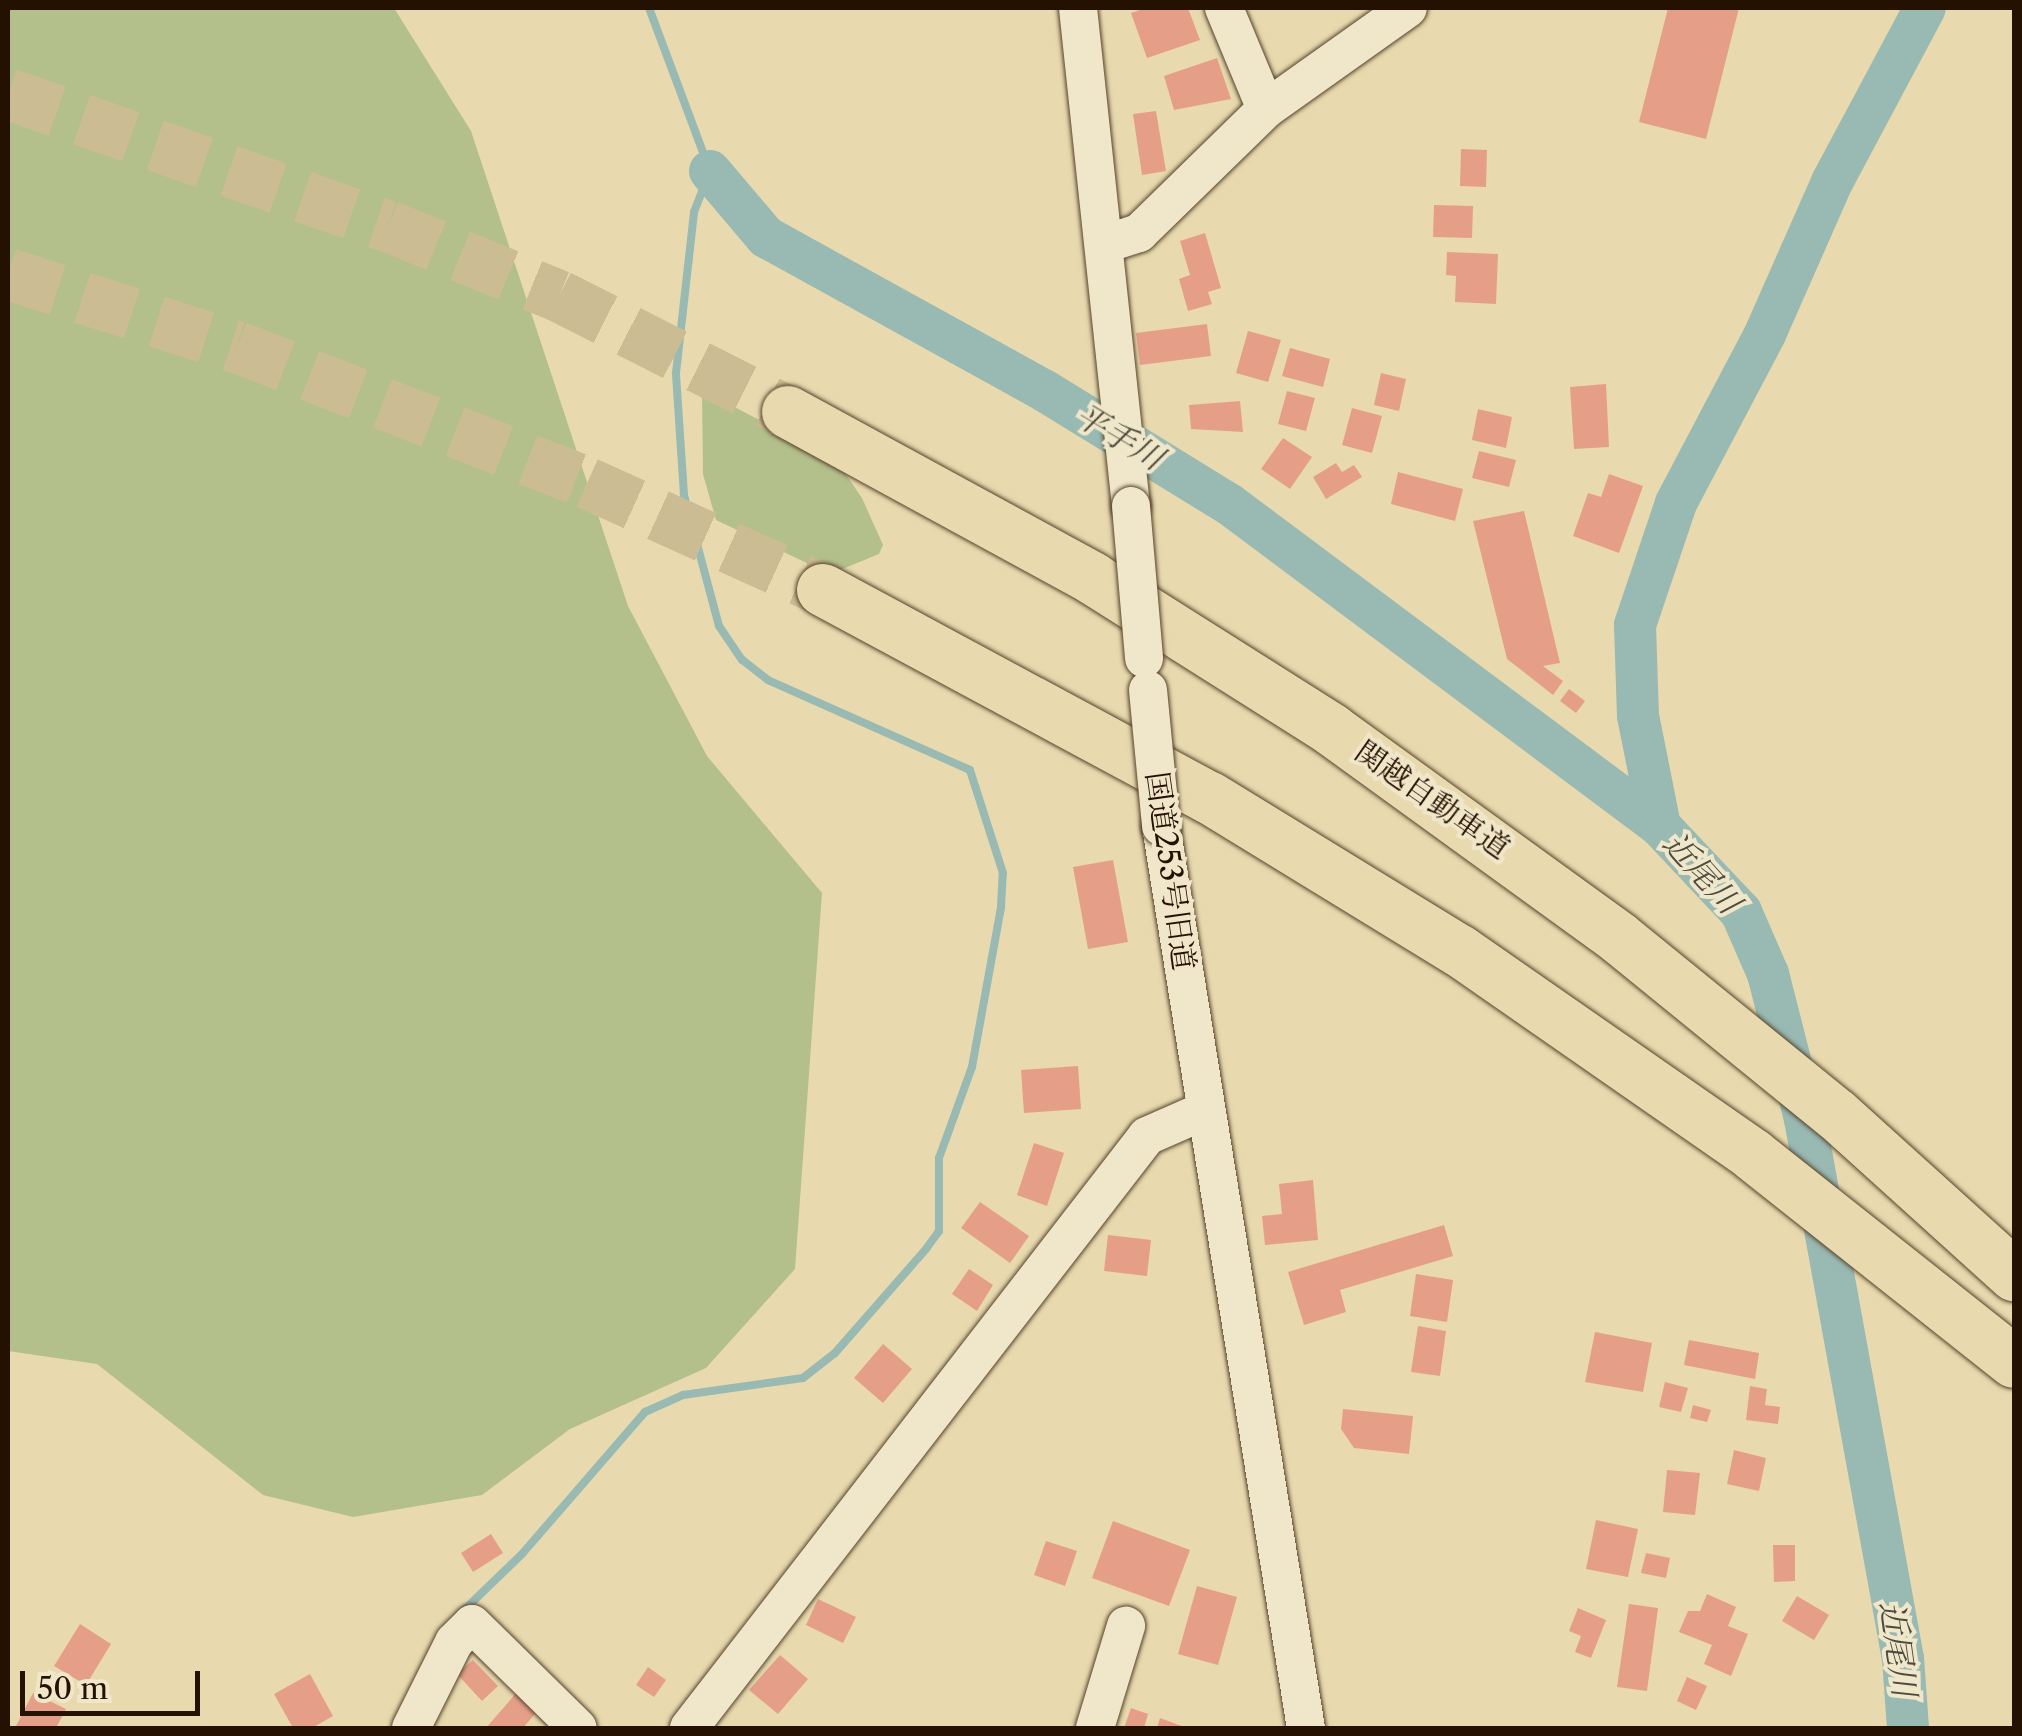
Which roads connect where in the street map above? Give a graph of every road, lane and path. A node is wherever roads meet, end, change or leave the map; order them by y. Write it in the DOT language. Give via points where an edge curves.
graph roads {
  1 [pos="1078,8"];
  2 [pos="1224,8"];
  3 [pos="1408,8"];
  4 [pos="1266,109"];
  5 [pos="1104,244"];
  6 [pos="788,412"];
  7 [pos="824,590"];
  8 [pos="1204,1111"];
  9 [pos="2014,1275"];
  10 [pos="2014,1362"];
  11 [pos="1126,1626"];
  12 [pos="411,1728"];
  13 [pos="578,1728"];
  14 [pos="688,1728"];
  15 [pos="1095,1728"];
  16 [pos="1306,1728"];
  1 -- 5 [label="street, 国道253号旧道"];
  2 -- 4 [label="street"];
  3 -- 4 [label="street"];
  4 -- 5 [label="street" via="1139,233"];
  5 -- 8 [label="street, 国道253号旧道, bridge" via="1162,826"];
  6 -- 9 [label="highway, 関越自動車道" via="1092,578 1332,730 1512,856 1837,1115"];
  7 -- 10 [label="highway" via="1296,846 1571,1025 1753,1154"];
  8 -- 14 [label="street" via="1146,1136"];
  8 -- 16 [label="street, 国道253号旧道"];
  11 -- 15 [label="street"];
  12 -- 13 [label="street" via="454,1642 472,1624"];
}
